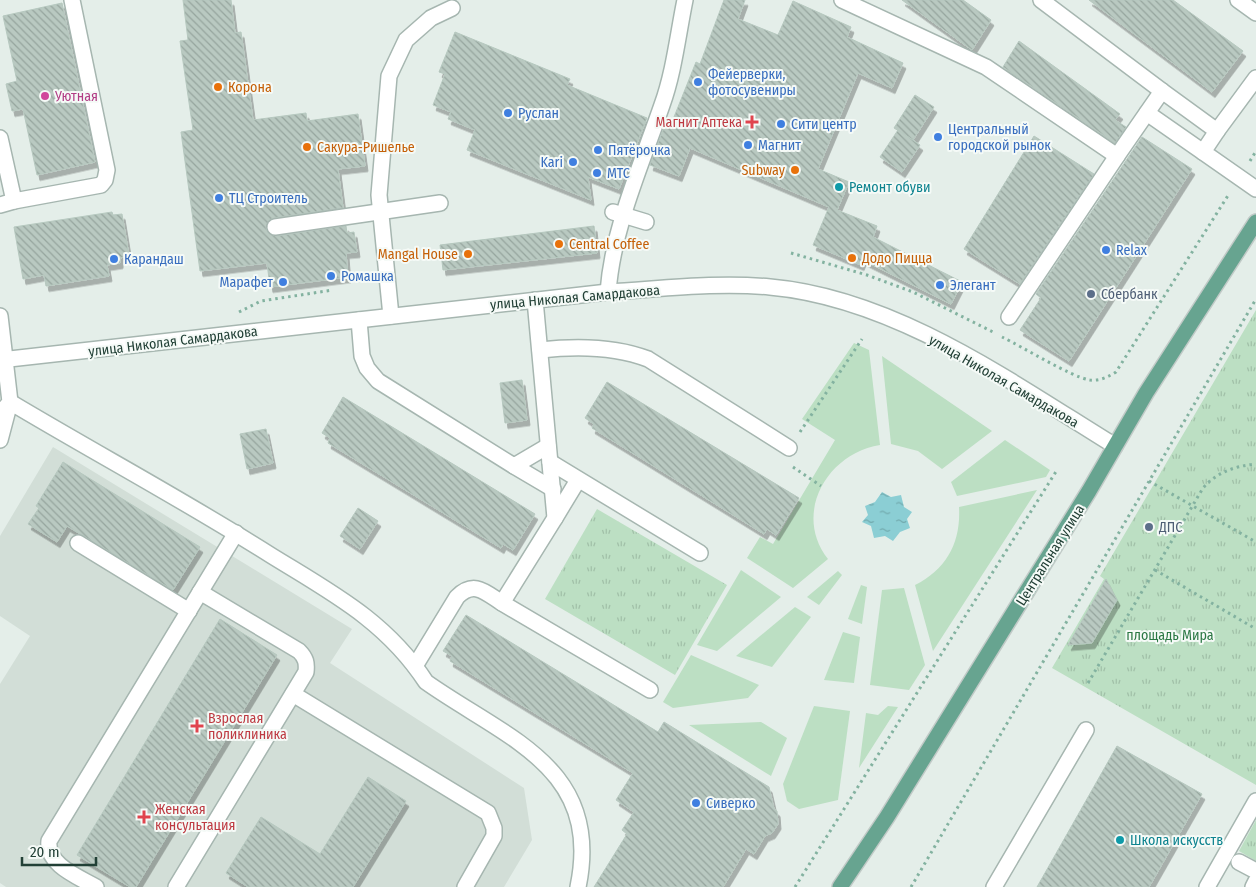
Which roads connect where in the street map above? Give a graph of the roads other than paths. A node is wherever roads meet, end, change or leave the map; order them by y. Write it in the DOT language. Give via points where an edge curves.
graph roads {
  1 [pos="72,0"];
  2 [pos="685,0"];
  3 [pos="842,0"];
  4 [pos="1041,0"];
  5 [pos="1238,0"];
  6 [pos="452,8"];
  7 [pos="1256,13"];
  8 [pos="1256,78"];
  9 [pos="1162,91"];
  10 [pos="1147,113"];
  11 [pos="1217,131"];
  12 [pos="0,138"];
  13 [pos="1202,152"];
  14 [pos="1117,156"];
  15 [pos="1256,189"];
  16 [pos="7,203"];
  17 [pos="440,203"];
  18 [pos="381,212"];
  19 [pos="619,213"];
  20 [pos="646,222"];
  21 [pos="1256,222"];
  22 [pos="275,227"];
  23 [pos="608,292"];
  24 [pos="535,300"];
  25 [pos="0,316"];
  26 [pos="391,316"];
  27 [pos="1009,317"];
  28 [pos="359,320"];
  29 [pos="540,350"];
  30 [pos="3,360"];
  31 [pos="5,407"];
  32 [pos="0,440"];
  33 [pos="548,446"];
  34 [pos="1115,446"];
  35 [pos="789,448"];
  36 [pos="550,462"];
  37 [pos="514,466"];
  38 [pos="578,480"];
  39 [pos="553,489"];
  40 [pos="555,518"];
  41 [pos="236,533"];
  42 [pos="78,543"];
  43 [pos="700,553"];
  44 [pos="200,592"];
  45 [pos="502,602"];
  46 [pos="188,611"];
  47 [pos="415,666"];
  48 [pos="650,690"];
  49 [pos="293,694"];
  50 [pos="1086,730"];
  51 [pos="1256,801"];
  52 [pos="1239,862"];
  53 [pos="1256,871"];
  54 [pos="1256,881"];
  55 [pos="96,887"];
  56 [pos="176,887"];
  57 [pos="465,887"];
  58 [pos="578,887"];
  59 [pos="840,887"];
  60 [pos="994,887"];
  61 [pos="1207,887"];
  62 [pos="1253,887"];
  1 -- 16 [label="street" via="107,170 105,180 100,185"];
  2 -- 19 [label="street" via="661,84 663,103"];
  3 -- 14 [label="street" via="986,67"];
  4 -- 9 [label="street"];
  5 -- 7 [label="street"];
  6 -- 18 [label="street" via="431,18 406,40 389,76 379,195"];
  8 -- 11 [label="street"];
  9 -- 10 [label="street"];
  9 -- 11 [label="street"];
  10 -- 13 [label="street"];
  10 -- 14 [label="street"];
  11 -- 13 [label="street"];
  12 -- 16 [label="street"];
  13 -- 15 [label="street"];
  14 -- 27 [label="street"];
  17 -- 18 [label="street"];
  18 -- 22 [label="street"];
  18 -- 26 [label="street"];
  19 -- 20 [label="street"];
  19 -- 23 [label="street"];
  21 -- 34 [label="main road, Центральная улица"];
  23 -- 24 [label="street, улица Николая Самардакова"];
  23 -- 34 [label="street, улица Николая Самардакова" via="698,286 763,286 848,303 952,348"];
  24 -- 26 [label="street, улица Николая Самардакова"];
  24 -- 29 [label="street"];
  25 -- 30 [label="street"];
  26 -- 28 [label="street, улица Николая Самардакова"];
  28 -- 30 [label="street, улица Николая Самардакова"];
  28 -- 37 [label="street" via="362,356 378,381"];
  29 -- 33 [label="street"];
  29 -- 35 [label="street" via="586,348 635,354 648,359"];
  30 -- 31 [label="street"];
  31 -- 32 [label="street"];
  31 -- 41 [label="street"];
  33 -- 36 [label="street"];
  33 -- 37 [label="street"];
  34 -- 59 [label="main road, Центральная улица" via="893,808"];
  36 -- 38 [label="street"];
  36 -- 39 [label="street"];
  37 -- 39 [label="street"];
  38 -- 40 [label="street"];
  38 -- 43 [label="street"];
  39 -- 40 [label="street"];
  40 -- 45 [label="street"];
  41 -- 44 [label="street"];
  41 -- 47 [label="street" via="361,612 383,630"];
  42 -- 46 [label="street"];
  44 -- 46 [label="street"];
  44 -- 49 [label="street" via="305,656 306,672"];
  45 -- 47 [label="street" via="478,588 463,590"];
  45 -- 48 [label="street"];
  46 -- 55 [label="street" via="49,841 48,847 55,860"];
  47 -- 58 [label="street" via="426,682 528,748 557,778 573,802 579,821 582,845"];
  49 -- 56 [label="street"];
  49 -- 57 [label="street" via="488,813 494,836"];
  50 -- 60 [label="street"];
  51 -- 61 [label="street"];
  52 -- 53 [label="street"];
  54 -- 62 [label="street"];
}
